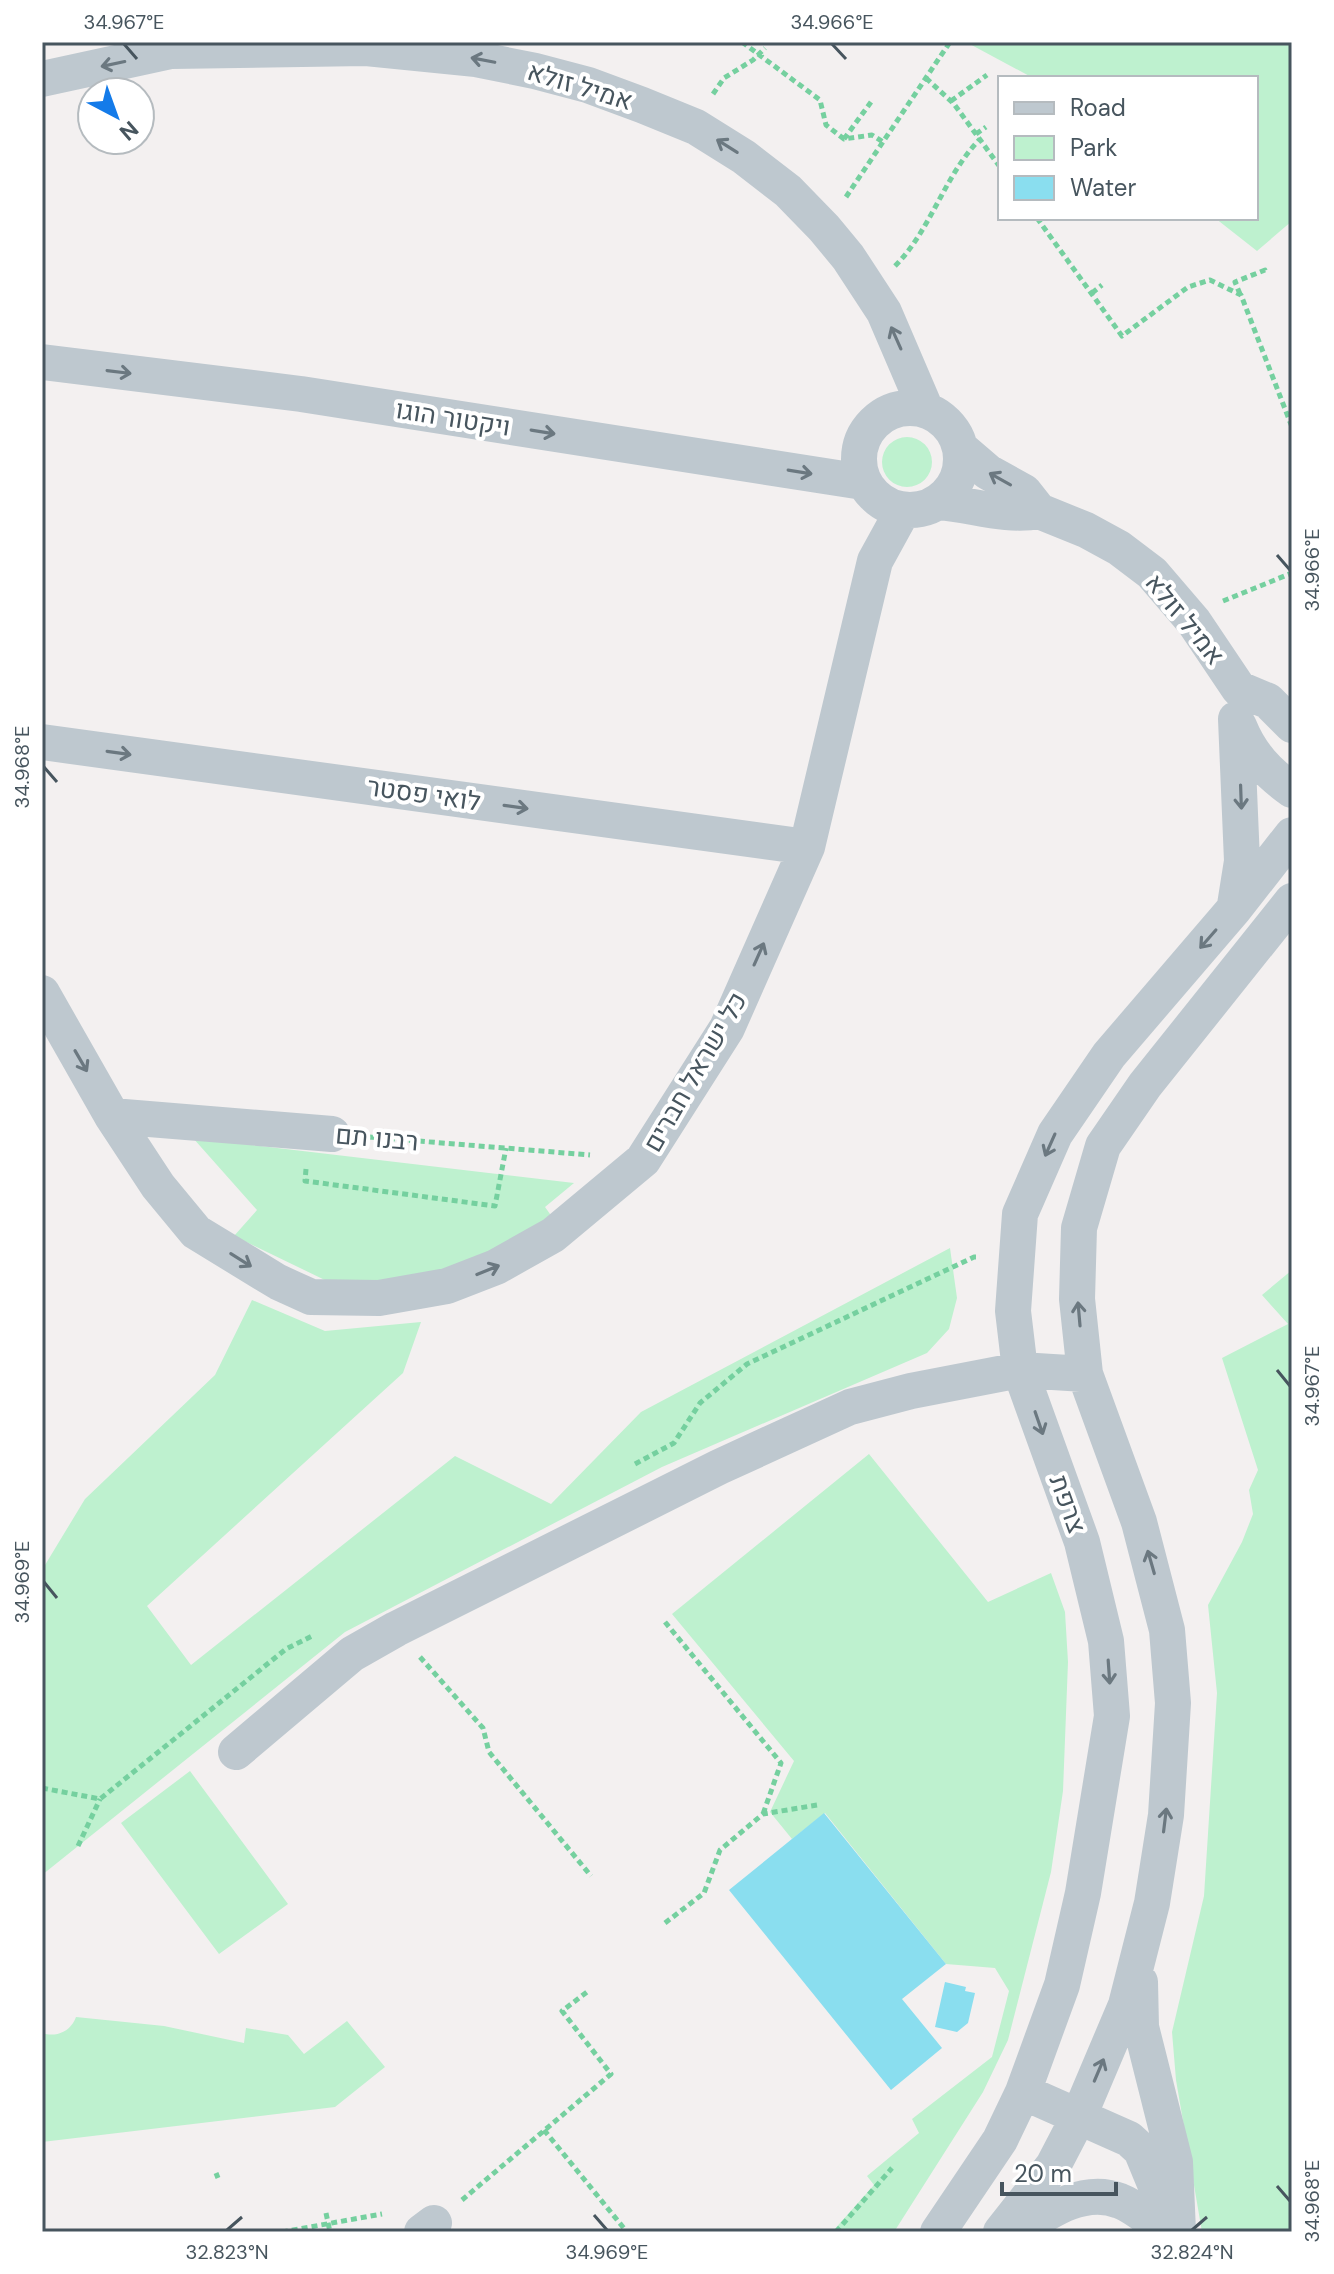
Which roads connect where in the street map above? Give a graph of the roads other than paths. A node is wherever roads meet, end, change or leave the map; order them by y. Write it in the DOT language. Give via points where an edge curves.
graph roads {
  1 [pos="42,79"];
  2 [pos="42,362"];
  3 [pos="926,410"];
  4 [pos="960,448"];
  5 [pos="863,482"];
  6 [pos="940,502"];
  7 [pos="903,510"];
  8 [pos="1039,511"];
  9 [pos="1265,709"];
  10 [pos="42,742"];
  11 [pos="1292,790"];
  12 [pos="1292,835"];
  13 [pos="807,847"];
  14 [pos="1292,901"];
  15 [pos="1235,908"];
  16 [pos="42,993"];
  17 [pos="112,1116"];
  18 [pos="321,1133"];
  19 [pos="1020,1370"];
  20 [pos="1085,1374"];
  21 [pos="236,1752"];
  22 [pos="1140,1953"];
  23 [pos="1023,2092"];
  24 [pos="1079,2116"];
  25 [pos="938,2232"];
  26 [pos="1001,2232"];
  27 [pos="1017,2232"];
  28 [pos="1167,2232"];
  29 [pos="1176,2232"];
  3 -- 1 [label="street, אמיל זולא, one-way" via="884,312 824,228 744,157 696,127 642,105 535,71 419,51 366,48 171,51"];
  2 -- 5 [label="street, ויקטור הוגו, one-way" via="301,394"];
  3 -- 4 [label="street" via="948,425"];
  3 -- 5 [label="street" via="889,412 870,426 860,445"];
  4 -- 6 [label="street" via="958,477"];
  8 -- 4 [label="street, אמיל זולא, one-way" via="1024,492"];
  5 -- 7 [label="street" via="887,506"];
  6 -- 7 [label="street"];
  6 -- 8 [label="street, אמיל זולא" via="1016,515"];
  7 -- 13 [label="street, כל ישראל חברים" via="875,561"];
  8 -- 9 [label="street, אמיל זולא" via="1119,548 1152,573"];
  9 -- 11 [label="street, אמיל זולא" via="1245,742 1258,761"];
  9 -- 15 [label="street, one-way"];
  10 -- 13 [label="street, לואי פסטר, one-way"];
  12 -- 15 [label="street, צרפת"];
  17 -- 13 [label="street, כל ישראל חברים, one-way" via="196,1232 278,1282 311,1297 379,1298 447,1286 496,1267 553,1235 643,1160 727,1028"];
  20 -- 14 [label="street, one-way" via="1077,1299 1079,1228 1103,1146 1145,1085"];
  15 -- 19 [label="street, צרפת, one-way" via="1109,1055 1055,1134 1020,1214 1013,1311"];
  16 -- 17 [label="street, כל ישראל חברים, one-way"];
  17 -- 18 [label="street, רבנו תם"];
  19 -- 20 [label="street"];
  19 -- 21 [label="street" via="850,1407 719,1467 352,1654"];
  19 -- 23 [label="street, צרפת, one-way" via="1082,1542 1106,1641 1112,1716 1062,1985"];
  22 -- 20 [label="street, one-way" via="1166,1815 1173,1703 1167,1630 1139,1522"];
  24 -- 22 [label="street, one-way" via="1126,2005"];
  22 -- 29 [label="street" via="1141,2027 1175,2162"];
  23 -- 24 [label="street"];
  23 -- 25 [label="street, צרפת" via="1000,2140"];
  24 -- 26 [label="street" via="1053,2166"];
  24 -- 29 [label="street" via="1141,2150"];
  27 -- 28 [label="street" via="1059,2205 1096,2196 1120,2201"];
}
